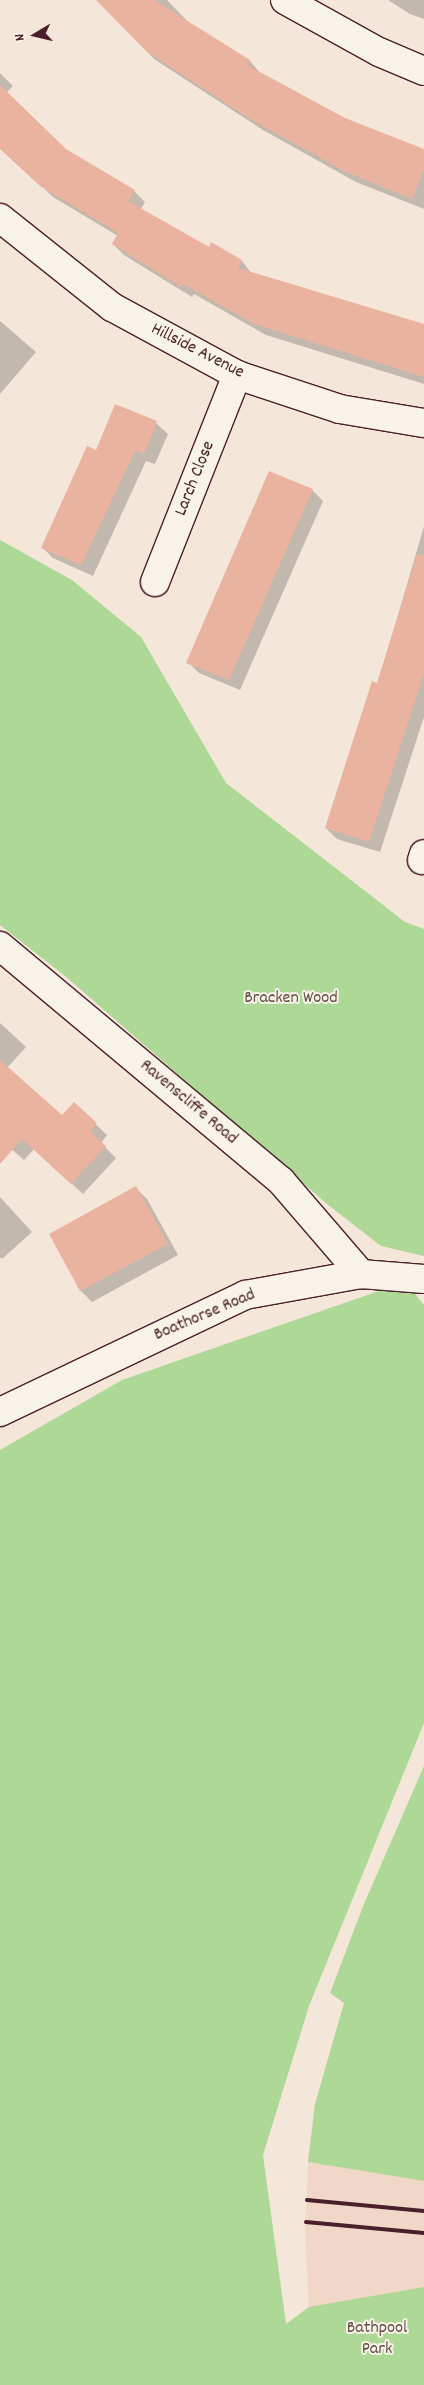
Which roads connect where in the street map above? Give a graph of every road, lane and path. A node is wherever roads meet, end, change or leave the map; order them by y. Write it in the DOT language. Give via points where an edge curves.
graph roads {
  1 [pos="285,0"];
  2 [pos="424,71"];
  3 [pos="0,218"];
  4 [pos="237,375"];
  5 [pos="424,423"];
  6 [pos="154,582"];
  7 [pos="0,946"];
  8 [pos="361,1274"];
  9 [pos="424,1279"];
  10 [pos="0,1412"];
  1 -- 2 [label="street" via="379,52"];
  3 -- 4 [label="street, Hillside Avenue" via="112,307"];
  4 -- 5 [label="street, Hillside Avenue" via="340,409"];
  4 -- 6 [label="street, Larch Close"];
  7 -- 8 [label="street, Ravenscliffe Road" via="281,1181"];
  8 -- 9 [label="street, Boathorse Road"];
  8 -- 10 [label="street, Boathorse Road" via="245,1295"];
}
